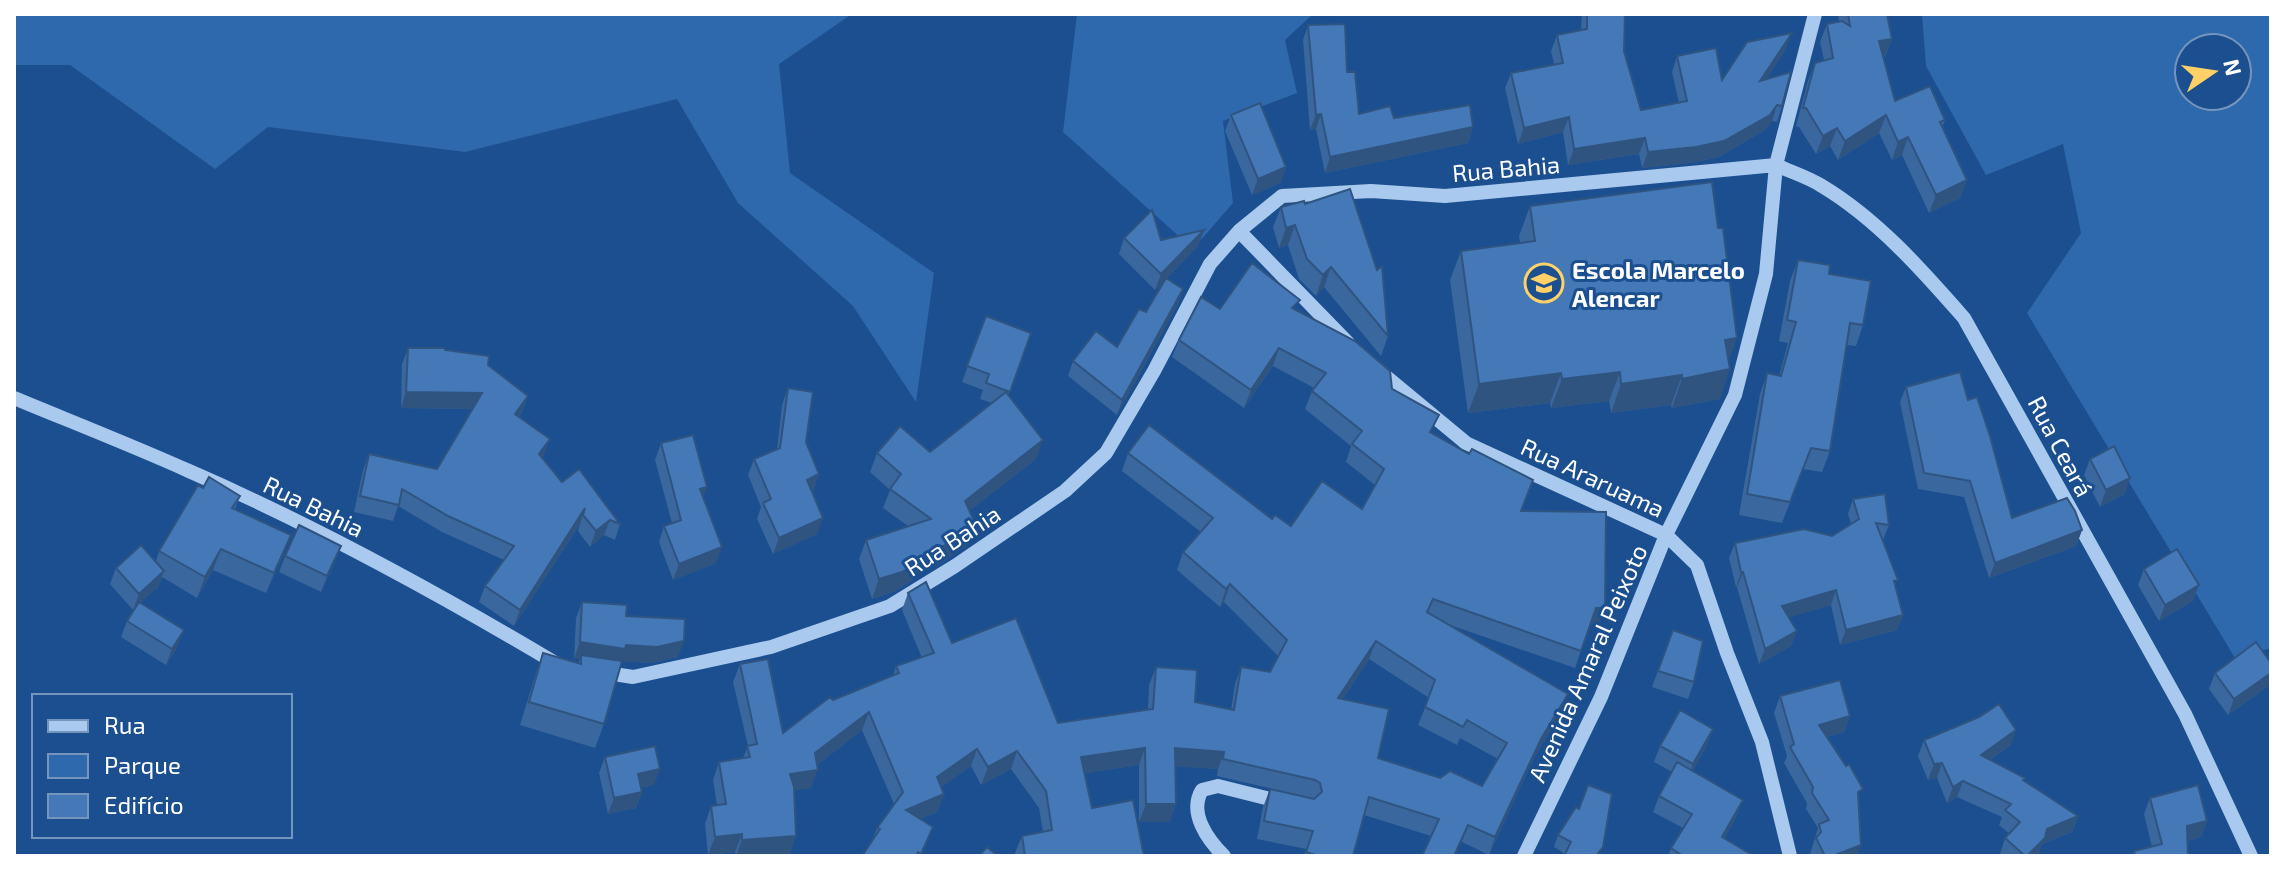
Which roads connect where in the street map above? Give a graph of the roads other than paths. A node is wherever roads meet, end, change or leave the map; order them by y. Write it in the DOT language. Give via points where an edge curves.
graph roads {
  1 [pos="1815,14"];
  2 [pos="1776,165"];
  3 [pos="1239,231"];
  4 [pos="14,398"];
  5 [pos="1666,535"];
  6 [pos="1291,804"];
  7 [pos="1224,856"];
  8 [pos="1524,856"];
  9 [pos="1790,856"];
  10 [pos="2251,856"];
  1 -- 2 [label="street, Avenida Amaral Peixoto"];
  2 -- 3 [label="street, Rua Bahia" via="1445,196 1371,191 1282,196"];
  2 -- 5 [label="street, Avenida Amaral Peixoto" via="1766,274 1735,395"];
  2 -- 10 [label="street, Rua Ceará" via="1820,184 1852,206 1923,271 1964,318 2185,714"];
  3 -- 4 [label="street, Rua Bahia" via="1210,264 1106,453 1065,491 890,606 771,647 633,677 562,667 321,533 191,471"];
  3 -- 5 [label="street, Rua Araruama" via="1364,359 1466,443"];
  5 -- 8 [label="street, Avenida Amaral Peixoto" via="1601,697"];
  5 -- 9 [label="street, Rua Araruama" via="1697,565 1762,742"];
  6 -- 7 [label="street" via="1218,786 1202,790 1198,813 1206,834"];
}
